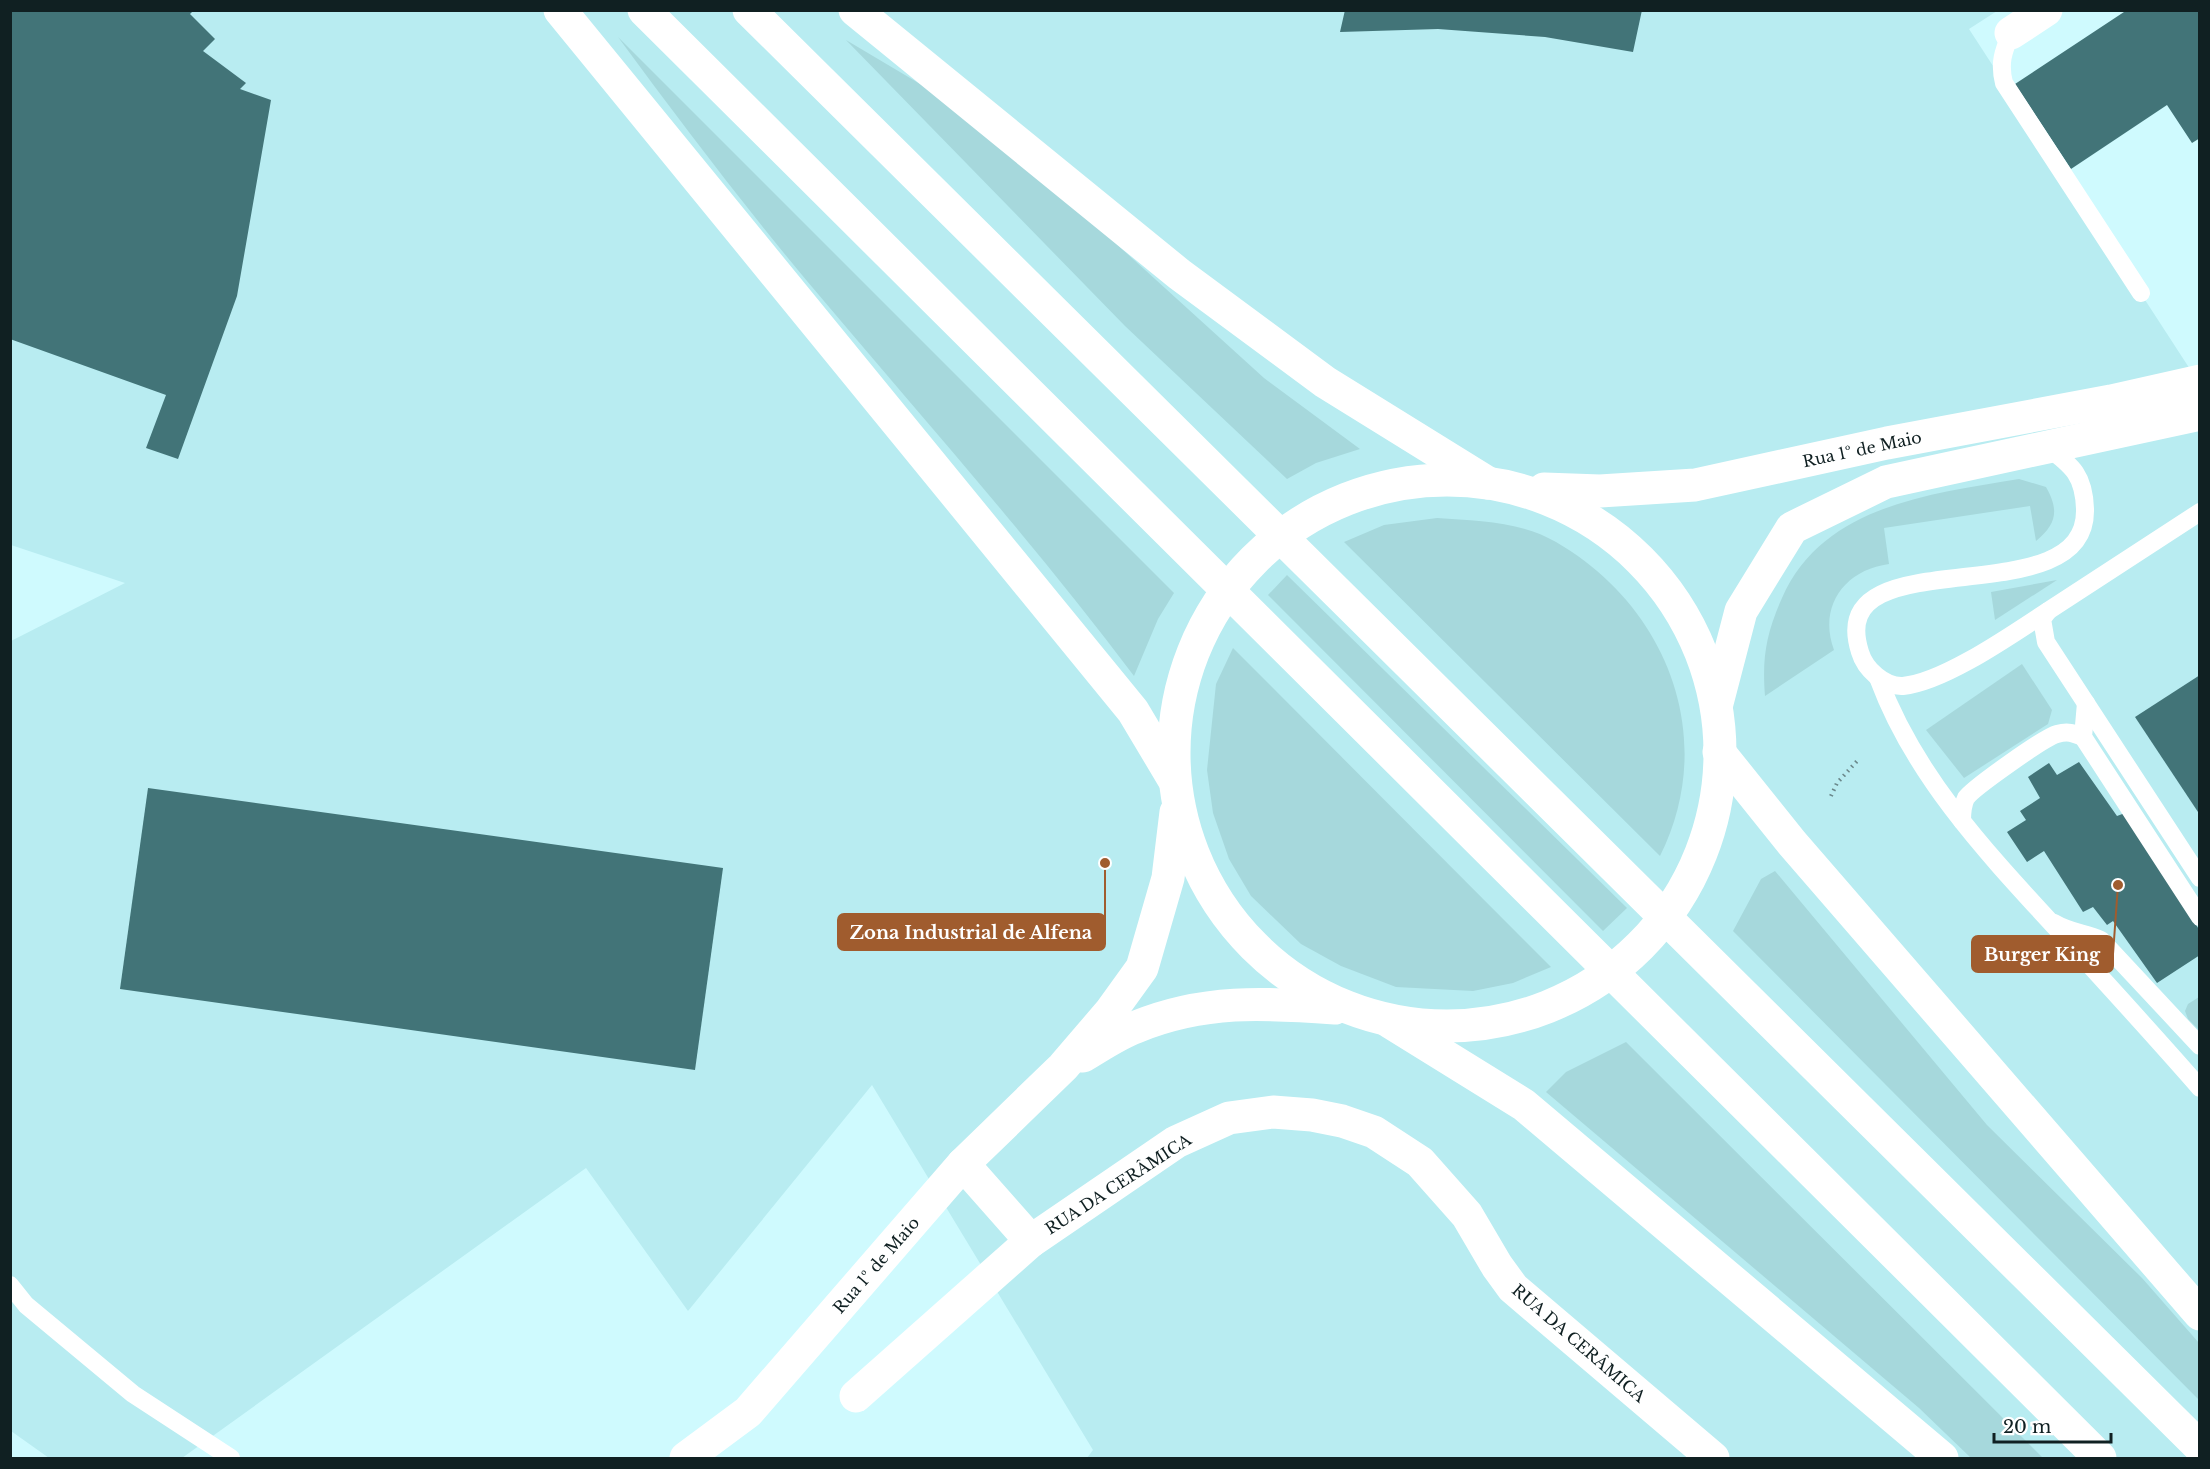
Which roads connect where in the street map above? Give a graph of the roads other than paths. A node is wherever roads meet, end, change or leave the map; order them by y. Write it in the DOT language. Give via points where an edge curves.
graph roads {
  1 [pos="560,10"];
  2 [pos="644,10"];
  3 [pos="749,10"];
  4 [pos="855,10"];
  5 [pos="2046,10"];
  6 [pos="2011,33"];
  7 [pos="2141,293"];
  8 [pos="2199,381"];
  9 [pos="2199,414"];
  10 [pos="2047,447"];
  11 [pos="1488,483"];
  12 [pos="1521,487"];
  13 [pos="2199,513"];
  14 [pos="2048,611"];
  15 [pos="1880,680"];
  16 [pos="1717,703"];
  17 [pos="2084,720"];
  18 [pos="1719,752"];
  19 [pos="1175,791"];
  20 [pos="1962,821"];
  21 [pos="2199,878"];
  22 [pos="2045,917"];
  23 [pos="2199,917"];
  24 [pos="1346,1009"];
  25 [pos="1390,1022"];
  26 [pos="2199,1046"];
  27 [pos="1063,1067"];
  28 [pos="2199,1088"];
  29 [pos="963,1164"];
  30 [pos="1031,1241"];
  31 [pos="10,1285"];
  32 [pos="2199,1314"];
  33 [pos="856,1396"];
  34 [pos="2199,1447"];
  35 [pos="231,1458"];
  36 [pos="686,1458"];
  37 [pos="1713,1458"];
  38 [pos="1942,1458"];
  39 [pos="2100,1458"];
  1 -- 19 [label="main road" via="1134,711"];
  2 -- 39 [label="main road"];
  3 -- 34 [label="main road"];
  4 -- 11 [label="main road" via="1188,280 1325,382"];
  5 -- 6 [label="main road"];
  6 -- 7 [label="lane" via="2000,67 2004,83"];
  8 -- 12 [label="main road, Rua 1º de Maio" via="1695,486 1600,491"];
  9 -- 10 [label="main road"];
  10 -- 15 [label="lane" via="2071,465 2084,488 2085,513 2071,546 2048,560 2019,569 1884,590 1864,603 1854,625 1860,654"];
  10 -- 16 [label="main road" via="1886,482 1792,528 1741,611"];
  11 -- 12 [label="main road"];
  11 -- 19 [label="main road" via="1404,483 1353,497 1306,518 1252,561 1203,626 1181,682 1173,732"];
  12 -- 16 [label="main road" via="1575,510 1611,533 1653,570 1692,628"];
  13 -- 14 [label="lane"];
  14 -- 15 [label="lane" via="1985,652 1923,682 1900,686"];
  14 -- 17 [label="lane" via="2042,619 2046,642"];
  15 -- 20 [label="lane" via="1887,700 1938,790"];
  16 -- 18 [label="main road"];
  17 -- 20 [label="lane" via="2070,732 2054,734 1985,782 1967,797"];
  17 -- 21 [label="lane" via="2102,728"];
  17 -- 23 [label="lane"];
  18 -- 25 [label="main road" via="1718,794 1707,838 1685,890 1647,939 1609,975 1530,1015 1466,1028"];
  18 -- 32 [label="main road" via="1800,852"];
  19 -- 24 [label="main road" via="1185,830 1211,888 1251,943 1292,979"];
  19 -- 27 [label="main road, Rua 1º de Maio" via="1168,878 1142,968"];
  20 -- 22 [label="lane"];
  22 -- 26 [label="lane" via="2070,932 2101,940"];
  22 -- 28 [label="lane"];
  24 -- 25 [label="main road"];
  24 -- 27 [label="main road, Rua 1º de Maio" via="1266,1003 1213,1005 1134,1028"];
  25 -- 38 [label="main road" via="1524,1105"];
  27 -- 29 [label="main road, Rua 1º de Maio"];
  29 -- 30 [label="main road, RUA DA CERÂMICA"];
  29 -- 36 [label="main road, Rua 1º de Maio" via="748,1412"];
  30 -- 33 [label="main road, RUA DA CERÂMICA"];
  30 -- 37 [label="main road, RUA DA CERÂMICA" via="1176,1142 1229,1118 1273,1112 1342,1121 1374,1132 1420,1162 1467,1215 1513,1288"];
  31 -- 35 [label="lane" via="26,1305 133,1394"];
}
